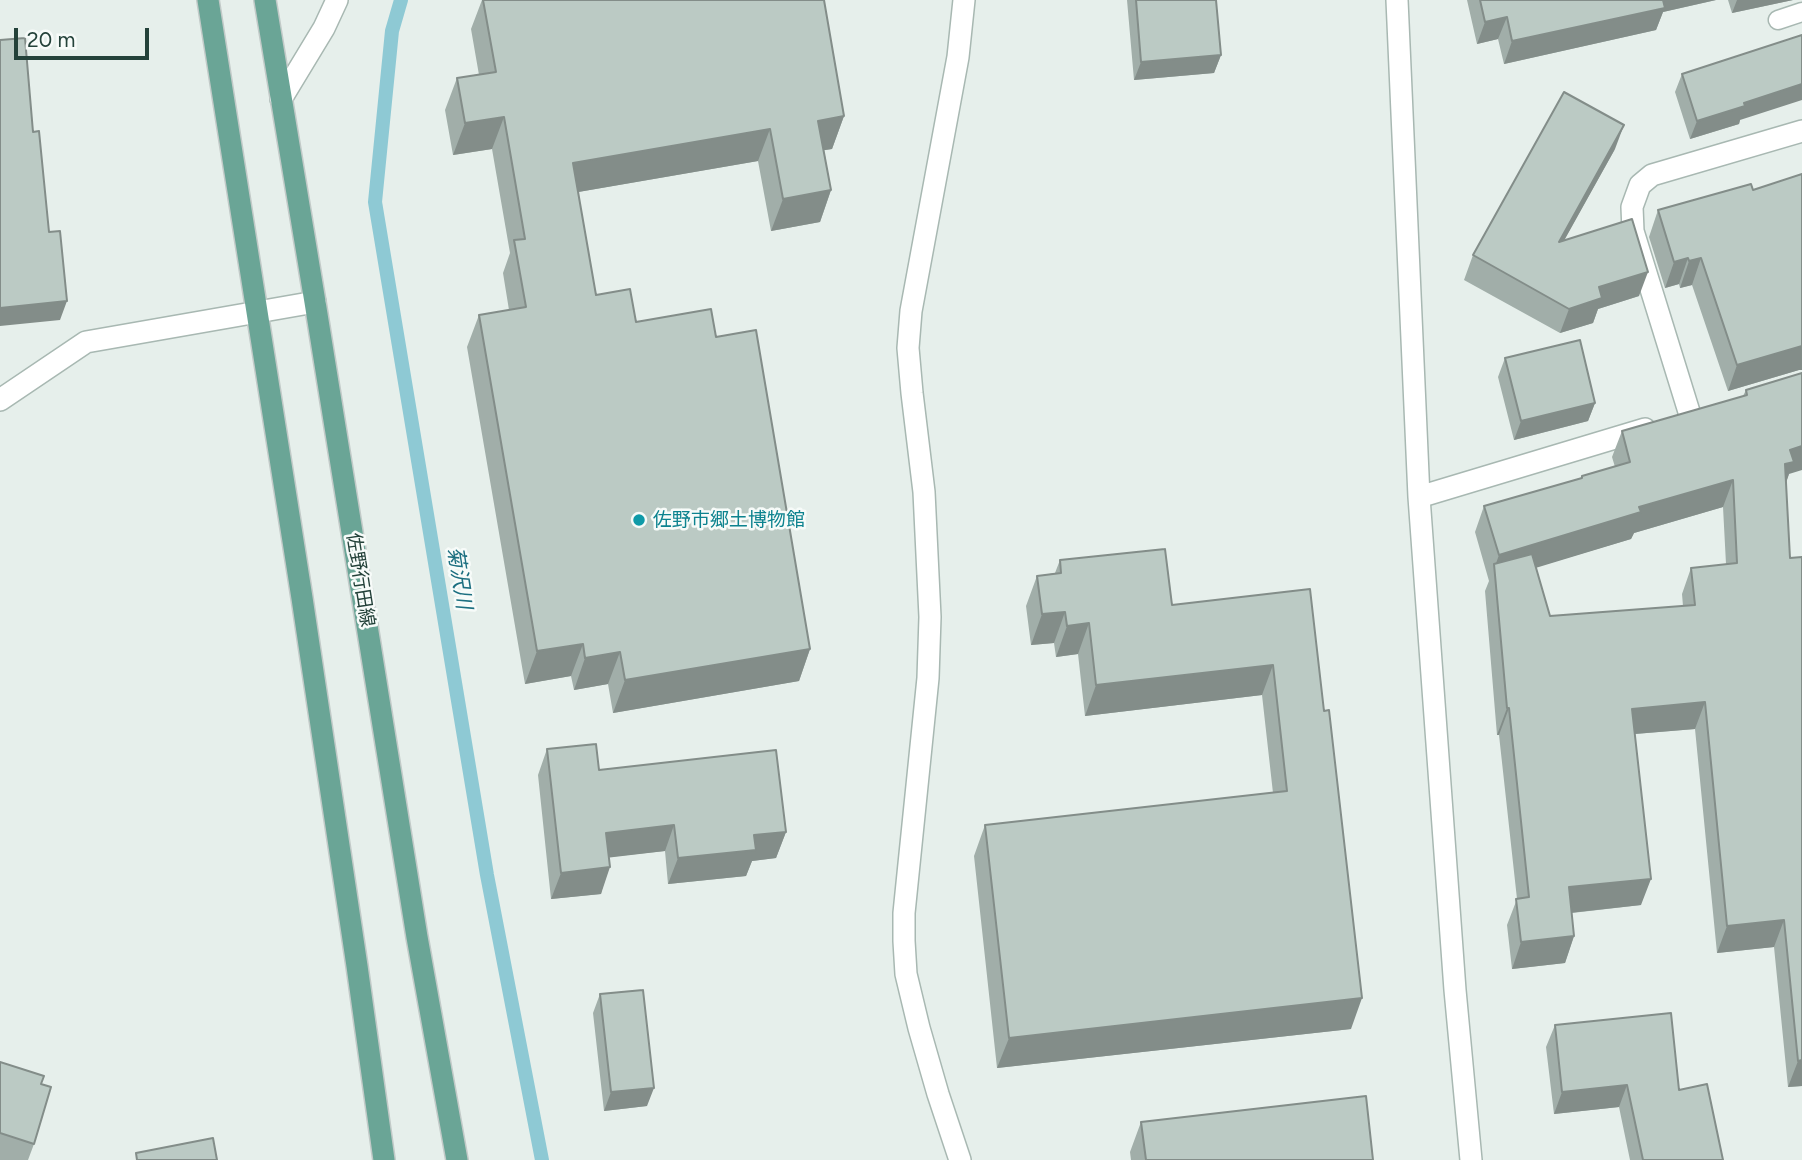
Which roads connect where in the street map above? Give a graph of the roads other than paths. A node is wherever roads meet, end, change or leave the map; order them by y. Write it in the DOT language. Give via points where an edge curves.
graph roads {
  1 [pos="208,0"];
  2 [pos="265,0"];
  3 [pos="337,0"];
  4 [pos="964,0"];
  5 [pos="1397,0"];
  6 [pos="1802,12"];
  7 [pos="1778,20"];
  8 [pos="281,99"];
  9 [pos="1802,131"];
  10 [pos="315,302"];
  11 [pos="256,312"];
  12 [pos="0,400"];
  13 [pos="1715,408"];
  14 [pos="1677,419"];
  15 [pos="1419,497"];
  16 [pos="384,1160"];
  17 [pos="457,1160"];
  18 [pos="960,1160"];
  19 [pos="1471,1160"];
  1 -- 11 [label="main road"];
  2 -- 8 [label="main road, 佐野行田線"];
  3 -- 8 [label="street"];
  4 -- 18 [label="street" via="908,348 924,492 930,617 904,913 906,974"];
  5 -- 15 [label="street"];
  6 -- 7 [label="lane"];
  8 -- 10 [label="main road, 佐野行田線"];
  9 -- 14 [label="street" via="1652,175 1640,185 1632,208 1633,231"];
  10 -- 11 [label="street"];
  10 -- 17 [label="main road, 佐野行田線"];
  11 -- 12 [label="street" via="86,342"];
  11 -- 16 [label="main road"];
  13 -- 14 [label="street"];
  14 -- 15 [label="street"];
  15 -- 19 [label="street"];
}
